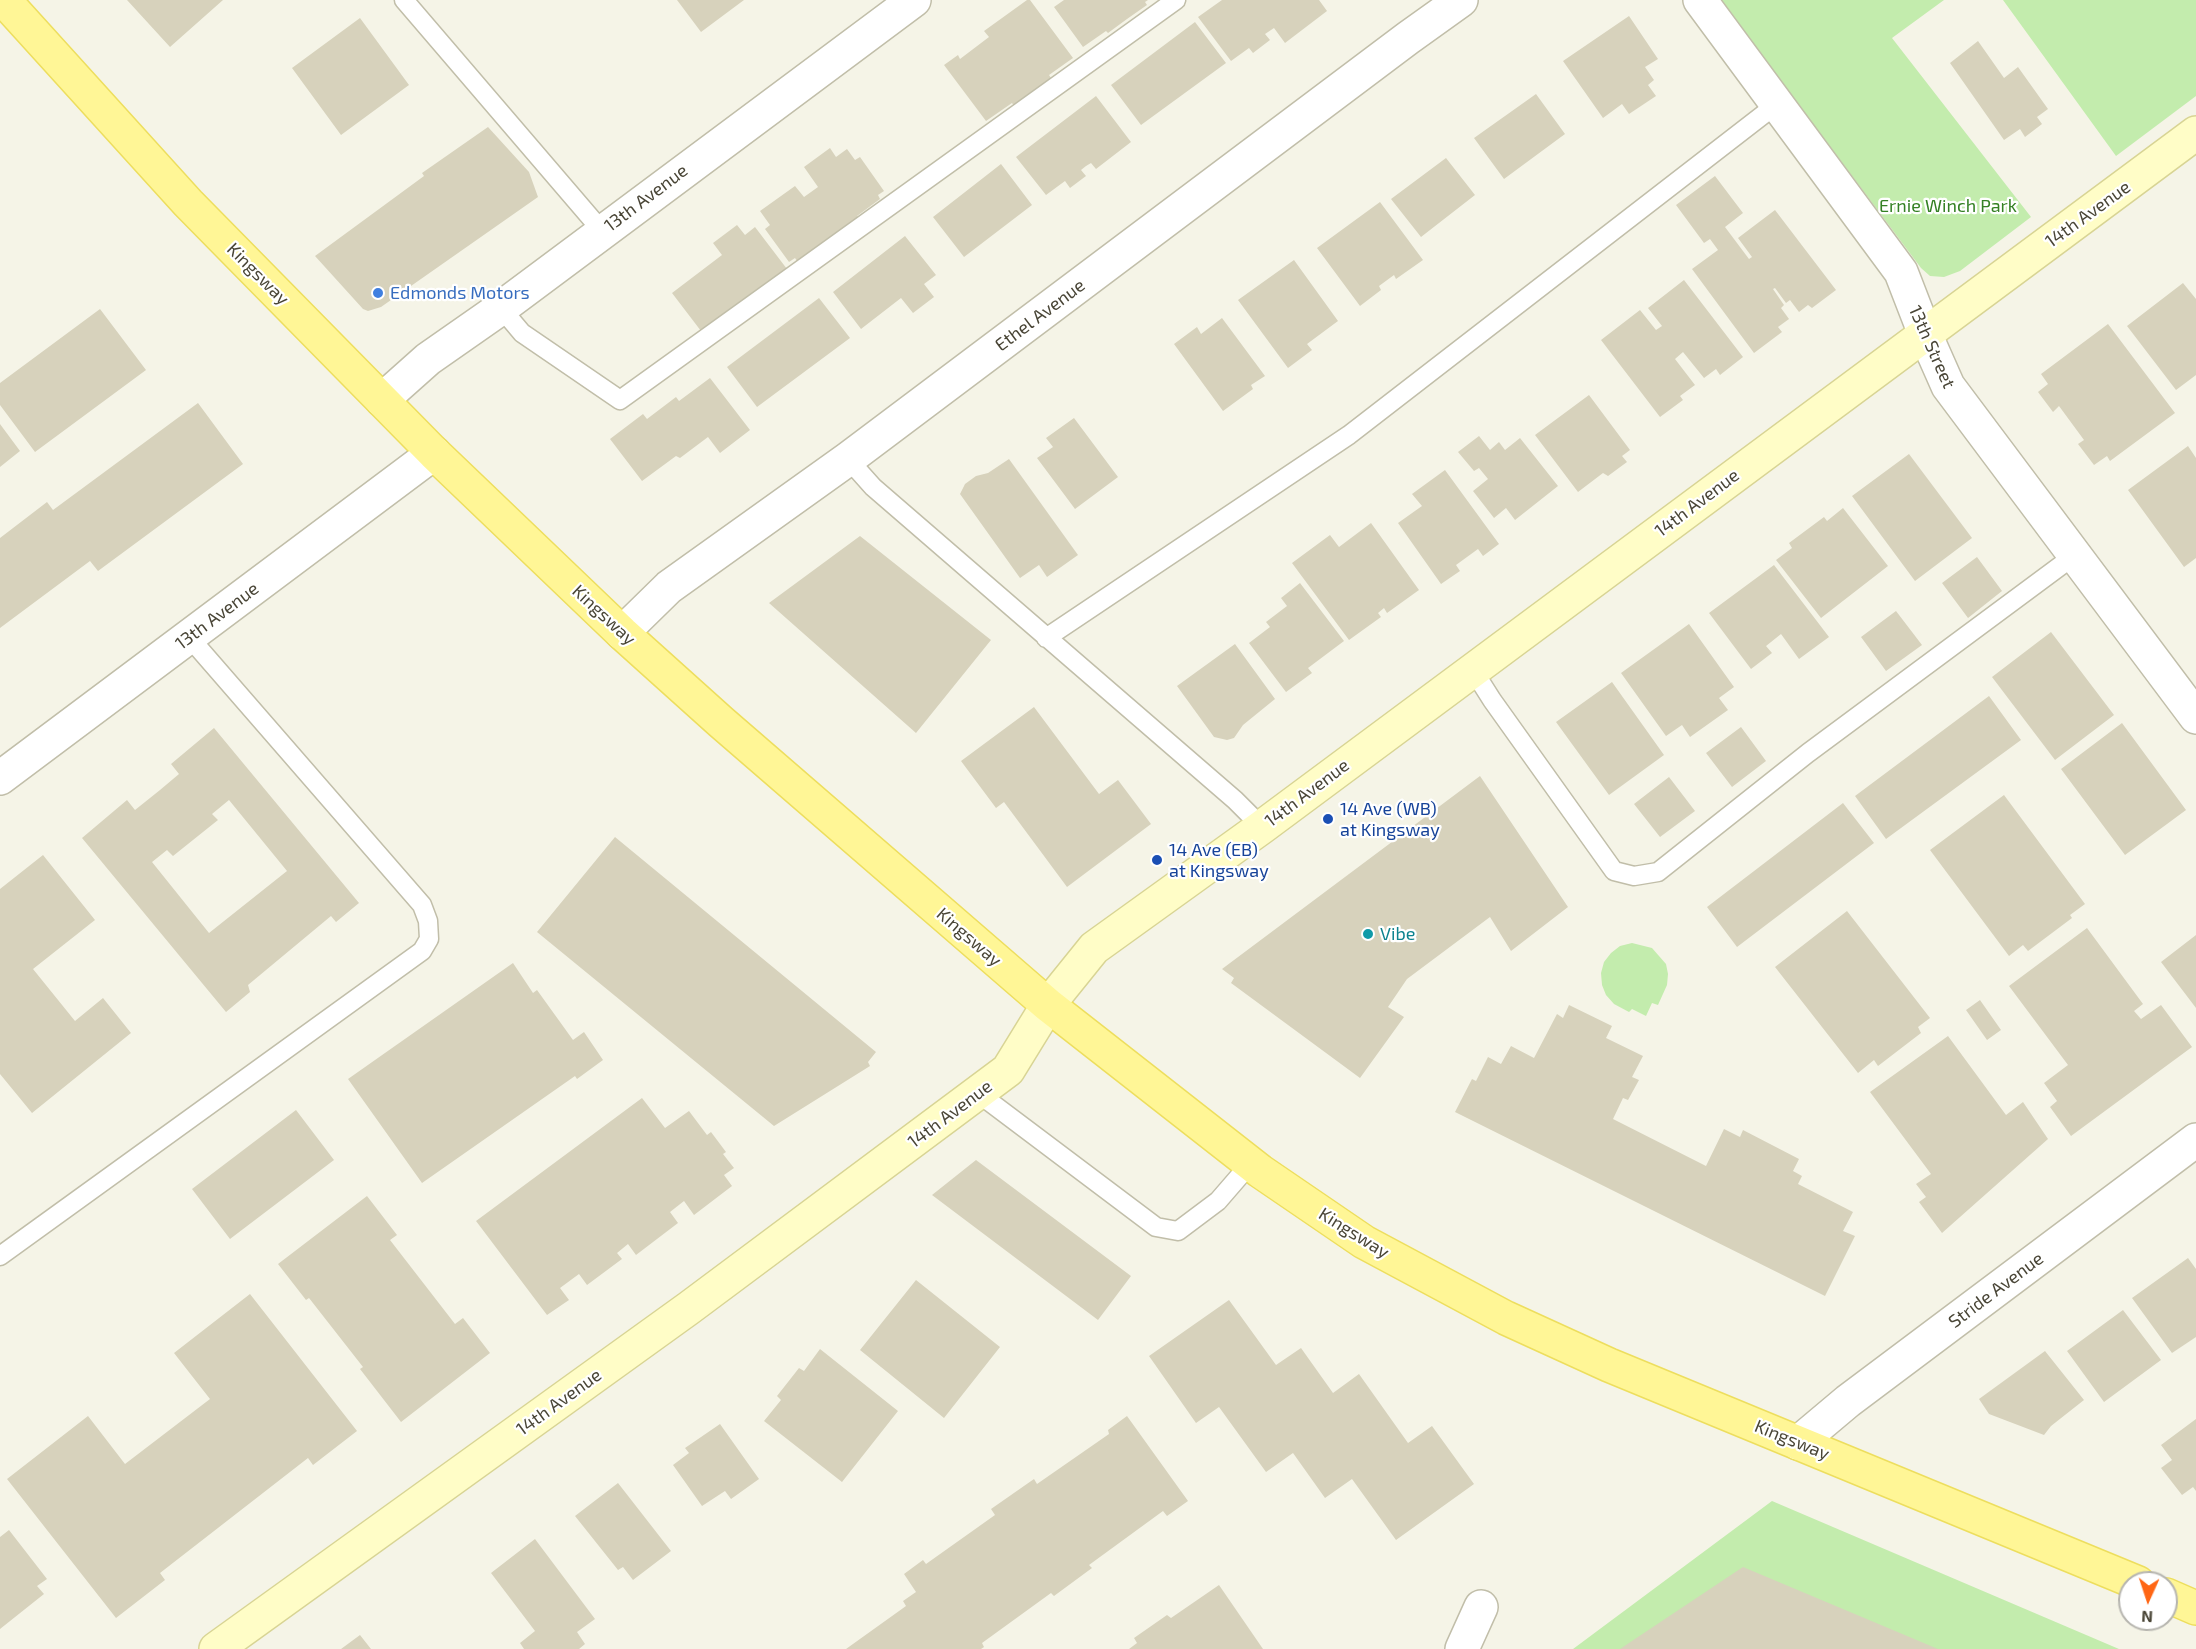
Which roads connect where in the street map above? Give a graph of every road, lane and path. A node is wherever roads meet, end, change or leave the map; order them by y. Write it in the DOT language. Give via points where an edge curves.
graph roads {
  1 [pos="4,0"];
  2 [pos="404,0"];
  3 [pos="914,0"];
  4 [pos="1176,0"];
  5 [pos="1700,0"];
  6 [pos="1439,6"];
  7 [pos="1777,104"];
  8 [pos="2196,134"];
  9 [pos="602,231"];
  10 [pos="501,308"];
  11 [pos="1925,334"];
  12 [pos="382,400"];
  13 [pos="434,453"];
  14 [pos="848,459"];
  15 [pos="2074,555"];
  16 [pos="622,633"];
  17 [pos="189,637"];
  18 [pos="1046,638"];
  19 [pos="1473,670"];
  20 [pos="2196,717"];
  21 [pos="0,778"];
  22 [pos="1262,826"];
  23 [pos="1048,1005"];
  24 [pos="978,1093"];
  25 [pos="2196,1140"];
  26 [pos="1250,1164"];
  27 [pos="0,1256"];
  28 [pos="1797,1443"];
  29 [pos="2118,1575"];
  30 [pos="2178,1600"];
  31 [pos="1481,1607"];
  32 [pos="2196,1608"];
  33 [pos="216,1649"];
  34 [pos="1462,1649"];
  1 -- 12 [label="main road, Kingsway" via="188,203"];
  2 -- 9 [label="lane"];
  3 -- 9 [label="street, 13th Avenue"];
  4 -- 10 [label="lane" via="620,400 522,333"];
  5 -- 7 [label="street, 13th Street"];
  6 -- 14 [label="street, Ethel Avenue"];
  7 -- 11 [label="street, 13th Street" via="1901,272"];
  7 -- 18 [label="lane" via="1348,435"];
  8 -- 11 [label="street, 14th Avenue"];
  9 -- 10 [label="street, 13th Avenue"];
  10 -- 12 [label="street, 13th Avenue" via="428,358"];
  11 -- 15 [label="street, 13th Street" via="1948,387"];
  11 -- 19 [label="street, 14th Avenue"];
  12 -- 13 [label="main road, Kingsway"];
  13 -- 16 [label="main road, Kingsway"];
  13 -- 17 [label="street, 13th Avenue"];
  14 -- 16 [label="street, Ethel Avenue" via="669,587"];
  14 -- 18 [label="lane" via="873,487"];
  15 -- 19 [label="lane" via="1808,753 1658,872 1634,876 1614,871"];
  15 -- 20 [label="street, 13th Street"];
  16 -- 23 [label="main road, Kingsway"];
  17 -- 21 [label="street, 13th Avenue"];
  17 -- 27 [label="lane" via="422,905 429,939 422,951"];
  18 -- 22 [label="lane"];
  19 -- 22 [label="street, 14th Avenue"];
  22 -- 23 [label="street, 14th Avenue" via="1094,948"];
  23 -- 24 [label="street, 14th Avenue" via="1008,1070"];
  23 -- 26 [label="main road, Kingsway"];
  24 -- 26 [label="lane" via="1156,1227 1178,1231 1218,1201"];
  24 -- 33 [label="street, 14th Avenue" via="680,1315"];
  25 -- 28 [label="street, Stride Avenue"];
  26 -- 28 [label="main road, Kingsway" via="1364,1242 1506,1318"];
  28 -- 29 [label="main road, Kingsway"];
  30 -- 32 [label="main road"];
  31 -- 34 [label="street"];
}
